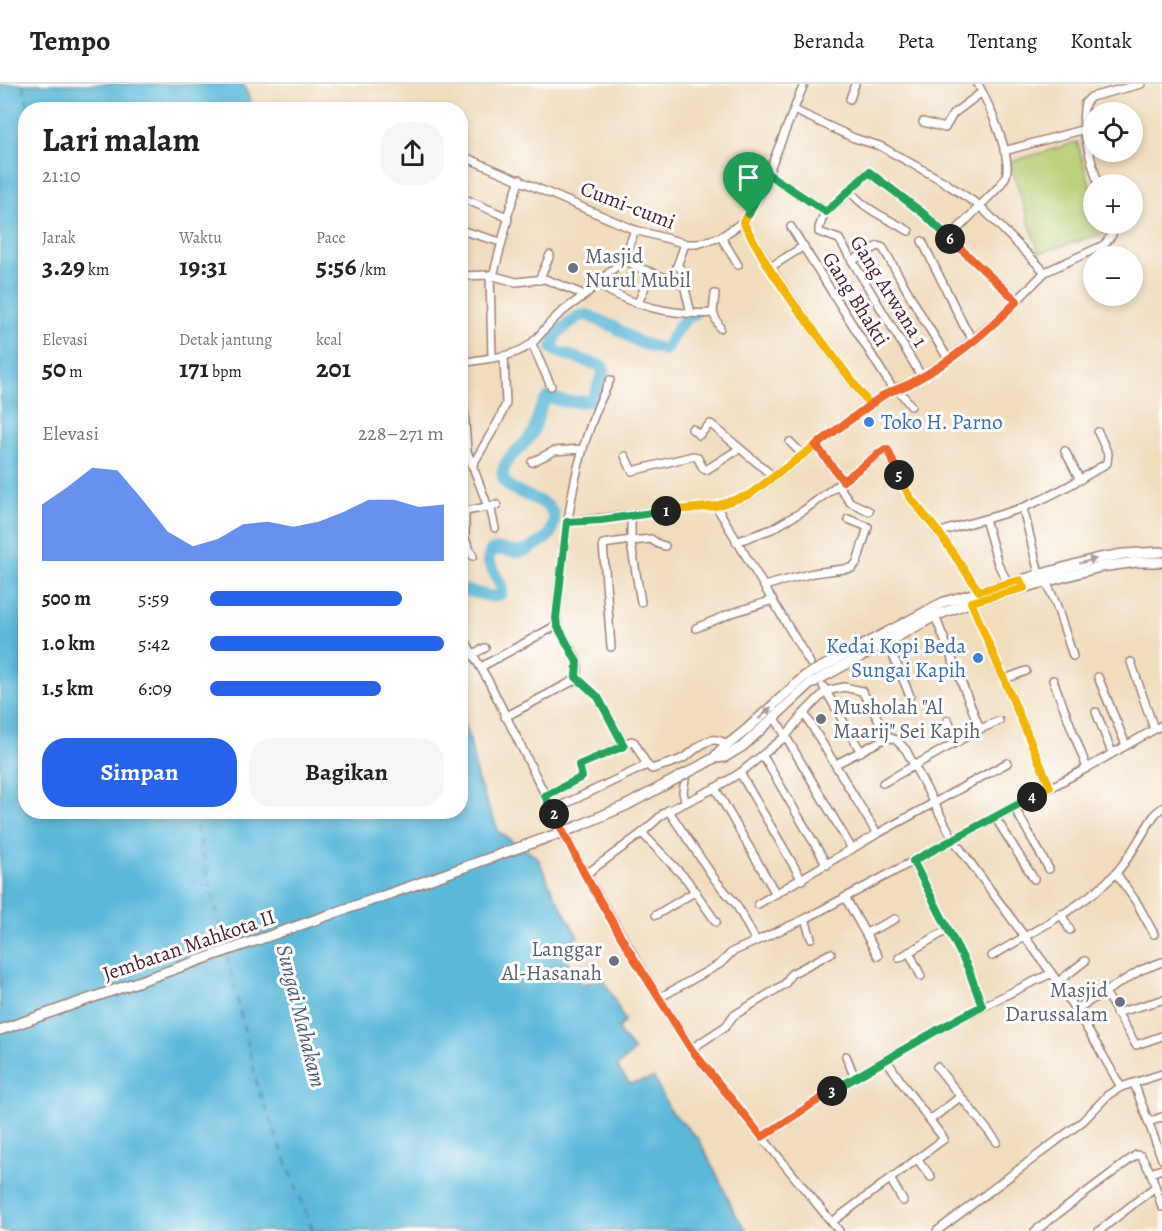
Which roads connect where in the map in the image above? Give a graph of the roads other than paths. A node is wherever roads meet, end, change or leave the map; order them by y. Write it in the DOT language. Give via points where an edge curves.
graph roads {
  1 [pos="804,84"];
  2 [pos="855,84"];
  3 [pos="978,84"];
  4 [pos="1100,84"];
  5 [pos="1141,84"];
  6 [pos="1130,86"];
  7 [pos="982,92"];
  8 [pos="1102,94"];
  9 [pos="850,99"];
  10 [pos="1086,102"];
  11 [pos="794,110"];
  12 [pos="923,122"];
  13 [pos="1083,130"];
  14 [pos="1004,151"];
  15 [pos="468,158"];
  16 [pos="768,174"];
  17 [pos="520,179"];
  18 [pos="850,191"];
  19 [pos="468,200"];
  20 [pos="980,206"];
  21 [pos="826,212"];
  22 [pos="507,217"];
  23 [pos="743,222"];
  24 [pos="791,226"];
  25 [pos="635,230"];
  26 [pos="909,231"];
  27 [pos="468,232"];
  28 [pos="1112,234"];
  29 [pos="722,237"];
  30 [pos="949,238"];
  31 [pos="922,241"];
  32 [pos="501,242"];
  33 [pos="686,244"];
  34 [pos="804,246"];
  35 [pos="550,255"];
  36 [pos="624,259"];
  37 [pos="852,261"];
  38 [pos="738,265"];
  39 [pos="769,268"];
  40 [pos="681,269"];
  41 [pos="1045,272"];
  42 [pos="651,273"];
  43 [pos="491,275"];
  44 [pos="468,276"];
  45 [pos="539,280"];
  46 [pos="598,284"];
  47 [pos="714,294"];
  48 [pos="585,295"];
  49 [pos="1017,301"];
  50 [pos="638,303"];
  51 [pos="691,313"];
  52 [pos="713,313"];
  53 [pos="720,328"];
  54 [pos="974,341"];
  55 [pos="532,344"];
  56 [pos="504,356"];
  57 [pos="492,358"];
  58 [pos="468,360"];
  59 [pos="949,360"];
  60 [pos="922,376"];
  61 [pos="610,380"];
  62 [pos="551,386"];
  63 [pos="895,389"];
  64 [pos="870,405"];
  65 [pos="911,406"];
  66 [pos="692,429"];
  67 [pos="1098,432"];
  68 [pos="790,442"];
  69 [pos="816,445"];
  70 [pos="739,448"];
  71 [pos="582,449"];
  72 [pos="1065,451"];
  73 [pos="803,455"];
  74 [pos="625,456"];
  75 [pos="468,459"];
  76 [pos="532,462"];
  77 [pos="472,466"];
  78 [pos="774,477"];
  79 [pos="1080,480"];
  80 [pos="840,483"];
  81 [pos="492,506"];
  82 [pos="716,506"];
  83 [pos="1023,508"];
  84 [pos="468,511"];
  85 [pos="868,511"];
  86 [pos="631,516"];
  87 [pos="848,519"];
  88 [pos="985,519"];
  89 [pos="567,522"];
  90 [pos="495,528"];
  91 [pos="939,533"];
  92 [pos="631,540"];
  93 [pos="736,542"];
  94 [pos="468,545"];
  95 [pos="665,546"];
  96 [pos="1162,552"];
  97 [pos="473,555"];
  98 [pos="1162,562"];
  99 [pos="1042,578"];
  100 [pos="1008,583"];
  101 [pos="1022,584"];
  102 [pos="764,586"];
  103 [pos="979,591"];
  104 [pos="773,600"];
  105 [pos="641,602"];
  106 [pos="971,602"];
  107 [pos="935,616"];
  108 [pos="557,625"];
  109 [pos="696,628"];
  110 [pos="887,641"];
  111 [pos="468,645"];
  112 [pos="611,647"];
  113 [pos="485,648"];
  114 [pos="474,654"];
  115 [pos="1073,656"];
  116 [pos="1131,662"];
  117 [pos="810,663"];
  118 [pos="481,667"];
  119 [pos="1026,671"];
  120 [pos="1098,676"];
  121 [pos="576,677"];
  122 [pos="1005,680"];
  123 [pos="1053,680"];
  124 [pos="824,689"];
  125 [pos="910,696"];
  126 [pos="1096,712"];
  127 [pos="804,713"];
  128 [pos="505,717"];
  129 [pos="775,718"];
  130 [pos="948,720"];
  131 [pos="999,721"];
  132 [pos="1162,725"];
  133 [pos="980,729"];
  134 [pos="1154,729"];
  135 [pos="786,736"];
  136 [pos="888,737"];
  137 [pos="957,742"];
  138 [pos="1126,745"];
  139 [pos="624,746"];
  140 [pos="861,752"];
  141 [pos="722,753"];
  142 [pos="1112,753"];
  143 [pos="763,756"];
  144 [pos="1007,763"];
  145 [pos="836,764"];
  146 [pos="647,765"];
  147 [pos="915,765"];
  148 [pos="1087,768"];
  149 [pos="740,773"];
  150 [pos="685,780"];
  151 [pos="883,783"];
  152 [pos="1050,787"];
  153 [pos="715,788"];
  154 [pos="545,796"];
  155 [pos="685,801"];
  156 [pos="934,802"];
  157 [pos="1014,807"];
  158 [pos="1162,808"];
  159 [pos="552,810"];
  160 [pos="668,810"];
  161 [pos="995,817"];
  162 [pos="642,833"];
  163 [pos="877,834"];
  164 [pos="953,839"];
  165 [pos="852,849"];
  166 [pos="913,861"];
  167 [pos="827,865"];
  168 [pos="1049,869"];
  169 [pos="1116,873"];
  170 [pos="585,875"];
  171 [pos="1034,879"];
  172 [pos="802,880"];
  173 [pos="696,891"];
  174 [pos="776,894"];
  175 [pos="844,897"];
  176 [pos="758,904"];
  177 [pos="656,915"];
  178 [pos="1061,915"];
  179 [pos="805,919"];
  180 [pos="895,919"];
  181 [pos="716,922"];
  182 [pos="949,929"];
  183 [pos="1070,930"];
  184 [pos="866,933"];
  185 [pos="1154,934"];
  186 [pos="1023,937"];
  187 [pos="811,938"];
  188 [pos="756,942"];
  189 [pos="909,952"];
  190 [pos="831,953"];
  191 [pos="878,956"];
  192 [pos="992,956"];
  193 [pos="899,958"];
  194 [pos="1085,961"];
  195 [pos="1162,962"];
  196 [pos="1050,974"];
  197 [pos="921,976"];
  198 [pos="1058,982"];
  199 [pos="1105,992"];
  200 [pos="659,998"];
  201 [pos="1162,1000"];
  202 [pos="982,1006"];
  203 [pos="1075,1010"];
  204 [pos="1116,1013"];
  205 [pos="0,1030"];
  206 [pos="1162,1036"];
  207 [pos="691,1049"];
  208 [pos="846,1056"];
  209 [pos="886,1059"];
  210 [pos="937,1067"];
  211 [pos="1162,1074"];
  212 [pos="855,1078"];
  213 [pos="1134,1083"];
  214 [pos="1121,1087"];
  215 [pos="960,1097"];
  216 [pos="1162,1117"];
  217 [pos="930,1120"];
  218 [pos="1149,1122"];
  219 [pos="762,1137"];
  220 [pos="997,1142"];
  221 [pos="918,1160"];
  222 [pos="1162,1160"];
  223 [pos="1162,1170"];
  224 [pos="1151,1173"];
  225 [pos="931,1177"];
  226 [pos="891,1180"];
  227 [pos="1155,1187"];
  228 [pos="903,1201"];
  229 [pos="1162,1206"];
  230 [pos="832,1222"];
  231 [pos="839,1231"];
  232 [pos="937,1231"];
  233 [pos="1035,1231"];
  234 [pos="1099,1231"];
  1 -- 11 [label="street, Cumi-cumi"];
  2 -- 9 [label="street"];
  3 -- 7 [label="street"];
  4 -- 8 [label="street"];
  5 -- 6 [label="street"];
  6 -- 8 [label="street"];
  7 -- 12 [label="street" via="953,114 945,128"];
  7 -- 14 [label="street"];
  8 -- 10 [label="street"];
  11 -- 16 [label="street, Cumi-cumi"];
  11 -- 20 [label="street" via="880,146"];
  13 -- 14 [label="street"];
  14 -- 20 [label="street" via="1005,178"];
  15 -- 17 [label="street, Cumi-cumi"];
  16 -- 21 [label="street"];
  16 -- 23 [label="street, Cumi-cumi"];
  17 -- 22 [label="street"];
  17 -- 25 [label="street, Cumi-cumi"];
  18 -- 21 [label="street"];
  18 -- 26 [label="street"];
  18 -- 30 [label="street" via="869,172"];
  19 -- 22 [label="street"];
  20 -- 30 [label="street"];
  20 -- 41 [label="street"];
  21 -- 37 [label="street, Gang Arwana 1" via="819,232 837,237"];
  22 -- 32 [label="street"];
  23 -- 29 [label="street, Cumi-cumi"];
  23 -- 39 [label="street"];
  24 -- 34 [label="street, Gang Bhakti"];
  25 -- 33 [label="street, Cumi-cumi"];
  25 -- 36 [label="street"];
  27 -- 32 [label="street"];
  28 -- 41 [label="street" via="1104,245"];
  29 -- 33 [label="street, Cumi-cumi"];
  29 -- 38 [label="street"];
  30 -- 49 [label="street"];
  31 -- 54 [label="street"];
  32 -- 43 [label="street"];
  33 -- 40 [label="street" via="677,266"];
  34 -- 39 [label="street"];
  34 -- 63 [label="street, Gang Bhakti"];
  35 -- 45 [label="street"];
  36 -- 42 [label="street"];
  36 -- 46 [label="street"];
  37 -- 59 [label="street" via="878,246 883,248"];
  37 -- 60 [label="street, Gang Arwana 1"];
  39 -- 64 [label="street"];
  41 -- 49 [label="street"];
  42 -- 50 [label="street"];
  42 -- 51 [label="street" via="684,285"];
  43 -- 44 [label="street"];
  43 -- 45 [label="street" via="516,282"];
  43 -- 57 [label="street"];
  45 -- 48 [label="street"];
  46 -- 48 [label="street"];
  46 -- 50 [label="street"];
  47 -- 52 [label="street"];
  48 -- 55 [label="street" via="556,317"];
  49 -- 54 [label="street"];
  50 -- 51 [label="street"];
  51 -- 52 [label="street"];
  52 -- 53 [label="street"];
  54 -- 59 [label="street"];
  55 -- 56 [label="street"];
  55 -- 62 [label="street"];
  56 -- 57 [label="street"];
  56 -- 77 [label="street" via="506,404"];
  57 -- 58 [label="street"];
  59 -- 60 [label="street"];
  60 -- 63 [label="street"];
  61 -- 71 [label="street"];
  63 -- 64 [label="street"];
  63 -- 65 [label="street, Gang Bhakti"];
  64 -- 69 [label="street"];
  66 -- 70 [label="street" via="698,435 711,424"];
  67 -- 79 [label="street" via="1108,462"];
  68 -- 73 [label="street"];
  69 -- 73 [label="street"];
  69 -- 80 [label="street"];
  70 -- 74 [label="street" via="706,470 693,456 632,471"];
  70 -- 78 [label="street"];
  71 -- 76 [label="street" via="554,451"];
  71 -- 89 [label="street"];
  72 -- 79 [label="street"];
  73 -- 78 [label="street"];
  75 -- 77 [label="street"];
  77 -- 81 [label="street"];
  78 -- 82 [label="street" via="749,495"];
  79 -- 83 [label="street"];
  80 -- 85 [label="street" via="850,502"];
  80 -- 91 [label="street" via="882,449 888,450 909,496"];
  80 -- 93 [label="street" via="803,512"];
  81 -- 84 [label="street"];
  81 -- 90 [label="street"];
  82 -- 86 [label="street"];
  82 -- 93 [label="street"];
  83 -- 88 [label="street"];
  83 -- 99 [label="street"];
  86 -- 89 [label="street"];
  86 -- 92 [label="street"];
  87 -- 102 [label="street" via="868,528 852,568"];
  88 -- 91 [label="street"];
  88 -- 100 [label="street"];
  89 -- 108 [label="street"];
  91 -- 103 [label="street"];
  92 -- 95 [label="street" via="651,539"];
  92 -- 105 [label="street"];
  92 -- 112 [label="street" via="603,544"];
  93 -- 102 [label="street"];
  94 -- 97 [label="street"];
  99 -- 96 [label="main road, one-way" via="1110,556"];
  98 -- 99 [label="main road" via="1137,562"];
  99 -- 101 [label="main road"];
  99 -- 115 [label="street" via="1056,604"];
  100 -- 101 [label="main road"];
  100 -- 103 [label="main road"];
  101 -- 106 [label="main road"];
  102 -- 104 [label="street"];
  141 -- 103 [label="main road, one-way" via="790,688 823,664 944,602"];
  104 -- 109 [label="street"];
  104 -- 117 [label="street"];
  106 -- 107 [label="main road"];
  106 -- 122 [label="street"];
  107 -- 110 [label="main road"];
  107 -- 133 [label="street"];
  108 -- 118 [label="street"];
  108 -- 121 [label="street" via="577,662"];
  110 -- 125 [label="street"];
  110 -- 129 [label="main road" via="810,684"];
  111 -- 114 [label="street"];
  113 -- 114 [label="street"];
  114 -- 118 [label="street"];
  116 -- 134 [label="street"];
  118 -- 128 [label="street"];
  119 -- 122 [label="street"];
  120 -- 138 [label="street"];
  121 -- 128 [label="street"];
  121 -- 139 [label="street" via="598,697"];
  122 -- 152 [label="street"];
  123 -- 148 [label="street"];
  124 -- 127 [label="street"];
  124 -- 136 [label="street" via="844,687 862,691"];
  124 -- 140 [label="street"];
  126 -- 142 [label="street"];
  127 -- 135 [label="street"];
  127 -- 145 [label="street"];
  128 -- 154 [label="street"];
  129 -- 135 [label="street"];
  129 -- 141 [label="main road" via="743,746"];
  130 -- 137 [label="street"];
  131 -- 133 [label="street"];
  132 -- 134 [label="street"];
  133 -- 137 [label="street"];
  134 -- 138 [label="street"];
  135 -- 143 [label="street"];
  135 -- 165 [label="street"];
  136 -- 140 [label="street"];
  136 -- 147 [label="street" via="900,743"];
  137 -- 147 [label="street"];
  138 -- 142 [label="street"];
  139 -- 146 [label="street" via="634,742"];
  139 -- 154 [label="street" via="579,765 582,777"];
  140 -- 145 [label="street"];
  141 -- 146 [label="street" via="721,741 708,741 682,759 652,769"];
  141 -- 205 [label="main road, Jembatan Mahkota II, bridge" via="582,825"];
  142 -- 148 [label="street"];
  143 -- 149 [label="street"];
  143 -- 167 [label="street"];
  144 -- 156 [label="street"];
  145 -- 163 [label="street"];
  146 -- 159 [label="street"];
  147 -- 151 [label="street"];
  147 -- 156 [label="street"];
  148 -- 152 [label="street"];
  149 -- 153 [label="street"];
  149 -- 172 [label="street"];
  150 -- 155 [label="street"];
  152 -- 157 [label="street"];
  153 -- 155 [label="street"];
  153 -- 174 [label="street"];
  154 -- 159 [label="street"];
  155 -- 160 [label="street"];
  156 -- 163 [label="street"];
  156 -- 164 [label="street"];
  157 -- 161 [label="street"];
  157 -- 168 [label="street"];
  158 -- 169 [label="street"];
  159 -- 170 [label="street"];
  160 -- 162 [label="street"];
  160 -- 188 [label="street" via="736,904"];
  161 -- 164 [label="street"];
  161 -- 171 [label="street"];
  162 -- 170 [label="street"];
  162 -- 173 [label="street"];
  163 -- 165 [label="street"];
  164 -- 166 [label="street"];
  164 -- 186 [label="street"];
  165 -- 167 [label="street"];
  166 -- 175 [label="street"];
  166 -- 182 [label="street"];
  167 -- 172 [label="street"];
  169 -- 178 [label="street"];
  169 -- 185 [label="street"];
  170 -- 200 [label="street"];
  172 -- 174 [label="street"];
  173 -- 177 [label="street"];
  173 -- 181 [label="street"];
  174 -- 176 [label="street"];
  175 -- 179 [label="street"];
  175 -- 184 [label="street"];
  178 -- 183 [label="street"];
  178 -- 186 [label="street"];
  179 -- 187 [label="street"];
  179 -- 188 [label="street"];
  180 -- 184 [label="street"];
  182 -- 189 [label="street"];
  182 -- 202 [label="street"];
  184 -- 191 [label="street"];
  186 -- 192 [label="street"];
  186 -- 196 [label="street"];
  188 -- 200 [label="street" via="732,952 720,964"];
  189 -- 193 [label="street"];
  189 -- 197 [label="street"];
  190 -- 207 [label="street" via="792,973 785,984 733,1016 726,1026"];
  194 -- 198 [label="street"];
  195 -- 199 [label="street"];
  196 -- 198 [label="street"];
  196 -- 202 [label="street"];
  198 -- 203 [label="street"];
  199 -- 203 [label="street"];
  199 -- 204 [label="street"];
  200 -- 207 [label="street"];
  201 -- 204 [label="street"];
  202 -- 209 [label="street"];
  203 -- 214 [label="street"];
  204 -- 206 [label="street" via="1137,1045"];
  207 -- 219 [label="street"];
  208 -- 212 [label="street"];
  209 -- 212 [label="street"];
  209 -- 217 [label="street"];
  210 -- 215 [label="street"];
  211 -- 213 [label="street"];
  212 -- 219 [label="street"];
  213 -- 214 [label="street"];
  213 -- 218 [label="street"];
  214 -- 232 [label="street" via="1083,1121"];
  215 -- 217 [label="street"];
  215 -- 220 [label="street"];
  216 -- 218 [label="street"];
  217 -- 221 [label="street" via="944,1139"];
  218 -- 222 [label="street"];
  219 -- 230 [label="street"];
  221 -- 225 [label="street"];
  221 -- 226 [label="street"];
  223 -- 224 [label="street"];
  224 -- 227 [label="street"];
  224 -- 233 [label="street" via="1141,1156 1136,1155"];
  226 -- 228 [label="street"];
  226 -- 230 [label="street"];
  227 -- 229 [label="street"];
  227 -- 234 [label="street"];
  230 -- 231 [label="street"];
}
